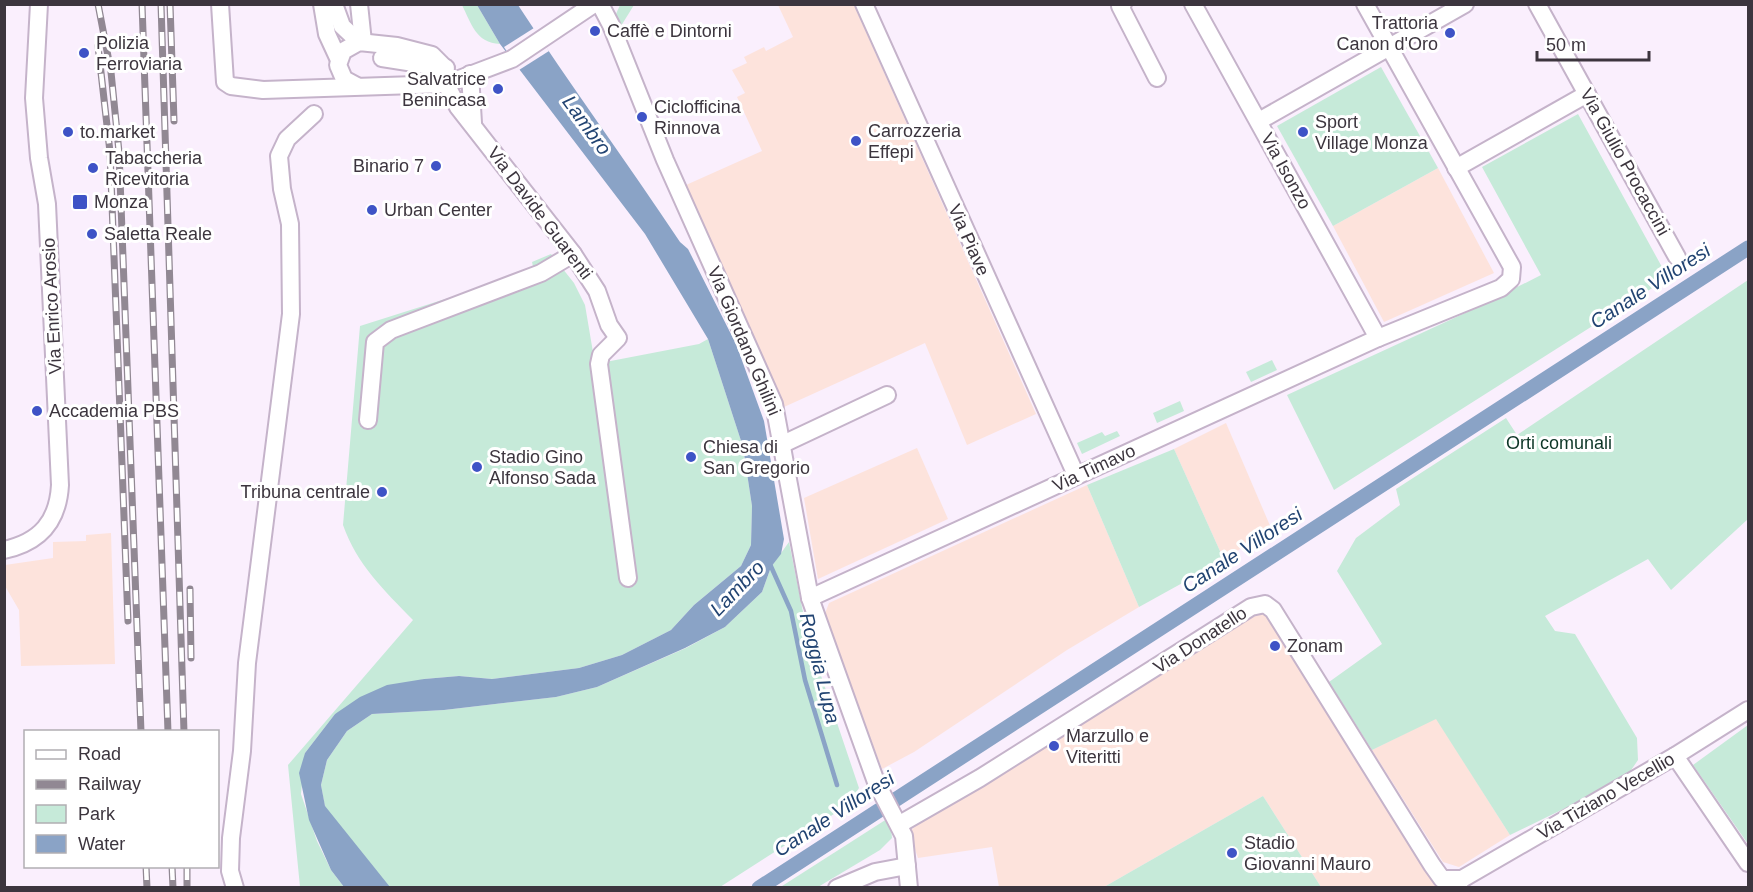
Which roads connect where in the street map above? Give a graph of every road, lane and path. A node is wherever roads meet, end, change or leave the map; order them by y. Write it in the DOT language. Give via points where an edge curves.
graph roads {
  1 [pos="39,4"];
  2 [pos="220,4"];
  3 [pos="322,4"];
  4 [pos="334,4"];
  5 [pos="359,4"];
  6 [pos="600,4"];
  7 [pos="864,4"];
  8 [pos="1193,4"];
  9 [pos="1365,4"];
  10 [pos="1465,4"];
  11 [pos="1537,4"];
  12 [pos="1121,5"];
  13 [pos="583,8"];
  14 [pos="364,43"];
  15 [pos="1389,48"];
  16 [pos="382,58"];
  17 [pos="339,64"];
  18 [pos="470,74"];
  19 [pos="445,76"];
  20 [pos="1157,78"];
  21 [pos="361,86"];
  22 [pos="318,88"];
  23 [pos="1587,94"];
  24 [pos="314,114"];
  25 [pos="1259,121"];
  26 [pos="473,123"];
  27 [pos="1456,168"];
  28 [pos="573,254"];
  29 [pos="1677,257"];
  30 [pos="1378,338"];
  31 [pos="887,395"];
  32 [pos="368,420"];
  33 [pos="783,444"];
  34 [pos="1076,475"];
  35 [pos="4,550"];
  36 [pos="628,578"];
  37 [pos="810,598"];
  38 [pos="1749,710"];
  39 [pos="1675,756"];
  40 [pos="896,817"];
  41 [pos="1749,863"];
  42 [pos="907,866"];
  43 [pos="1459,884"];
  44 [pos="235,888"];
  45 [pos="837,888"];
  46 [pos="909,888"];
  1 -- 35 [label="street, Via Enrico Arosio" via="34,98 47,204 59,505 38,534"];
  2 -- 22 [label="street" via="226,83 263,90"];
  3 -- 17 [label="street" via="327,34"];
  4 -- 14 [label="street" via="342,26"];
  5 -- 14 [label="street"];
  6 -- 33 [label="street, Via Giordano Ghilini" via="774,404"];
  7 -- 34 [label="street, Via Piave"];
  8 -- 25 [label="street, Via Isonzo"];
  9 -- 15 [label="street"];
  10 -- 15 [label="street"];
  11 -- 23 [label="street, Via Giulio Procaccini"];
  12 -- 20 [label="street"];
  13 -- 18 [label="street" via="512,59"];
  14 -- 16 [label="street"];
  14 -- 17 [label="street" via="347,46"];
  14 -- 19 [label="street" via="432,55"];
  15 -- 25 [label="street"];
  15 -- 27 [label="street"];
  16 -- 19 [label="street"];
  16 -- 21 [label="street" via="379,75"];
  17 -- 21 [label="street" via="344,79"];
  17 -- 22 [label="street" via="333,77"];
  18 -- 19 [label="street"];
  18 -- 26 [label="street"];
  19 -- 21 [label="street"];
  19 -- 26 [label="street, Via Davide Guarenti" via="458,107"];
  21 -- 22 [label="street"];
  23 -- 27 [label="street"];
  23 -- 29 [label="street, Via Giulio Procaccini"];
  24 -- 44 [label="street" via="286,139 279,156 290,224 291,314 247,663 242,752 231,838 230,871"];
  25 -- 30 [label="street, Via Isonzo"];
  26 -- 28 [label="street, Via Davide Guarenti"];
  27 -- 30 [label="street, Via Timavo" via="1512,267 1511,279 1501,288"];
  28 -- 32 [label="street" via="541,273 391,330 375,342"];
  28 -- 36 [label="street, Via Davide Guarenti" via="597,291 618,338 601,355 599,364"];
  30 -- 34 [label="street, Via Timavo"];
  31 -- 33 [label="street"];
  33 -- 37 [label="street, Via Giordano Ghilini"];
  34 -- 37 [label="street, Via Timavo"];
  37 -- 40 [label="street, Via Giordano Ghilini" via="880,791"];
  38 -- 39 [label="street, Via Tiziano Vecellio"];
  39 -- 41 [label="street"];
  39 -- 43 [label="street, Via Tiziano Vecellio"];
  40 -- 42 [label="street, Via Giordano Ghilini" via="904,836"];
  40 -- 43 [label="street, Via Donatello" via="989,772 1251,607 1265,604 1273,610 1432,865 1442,879"];
  42 -- 45 [label="street" via="875,872"];
  42 -- 46 [label="street, Via Giordano Ghilini"];
}
